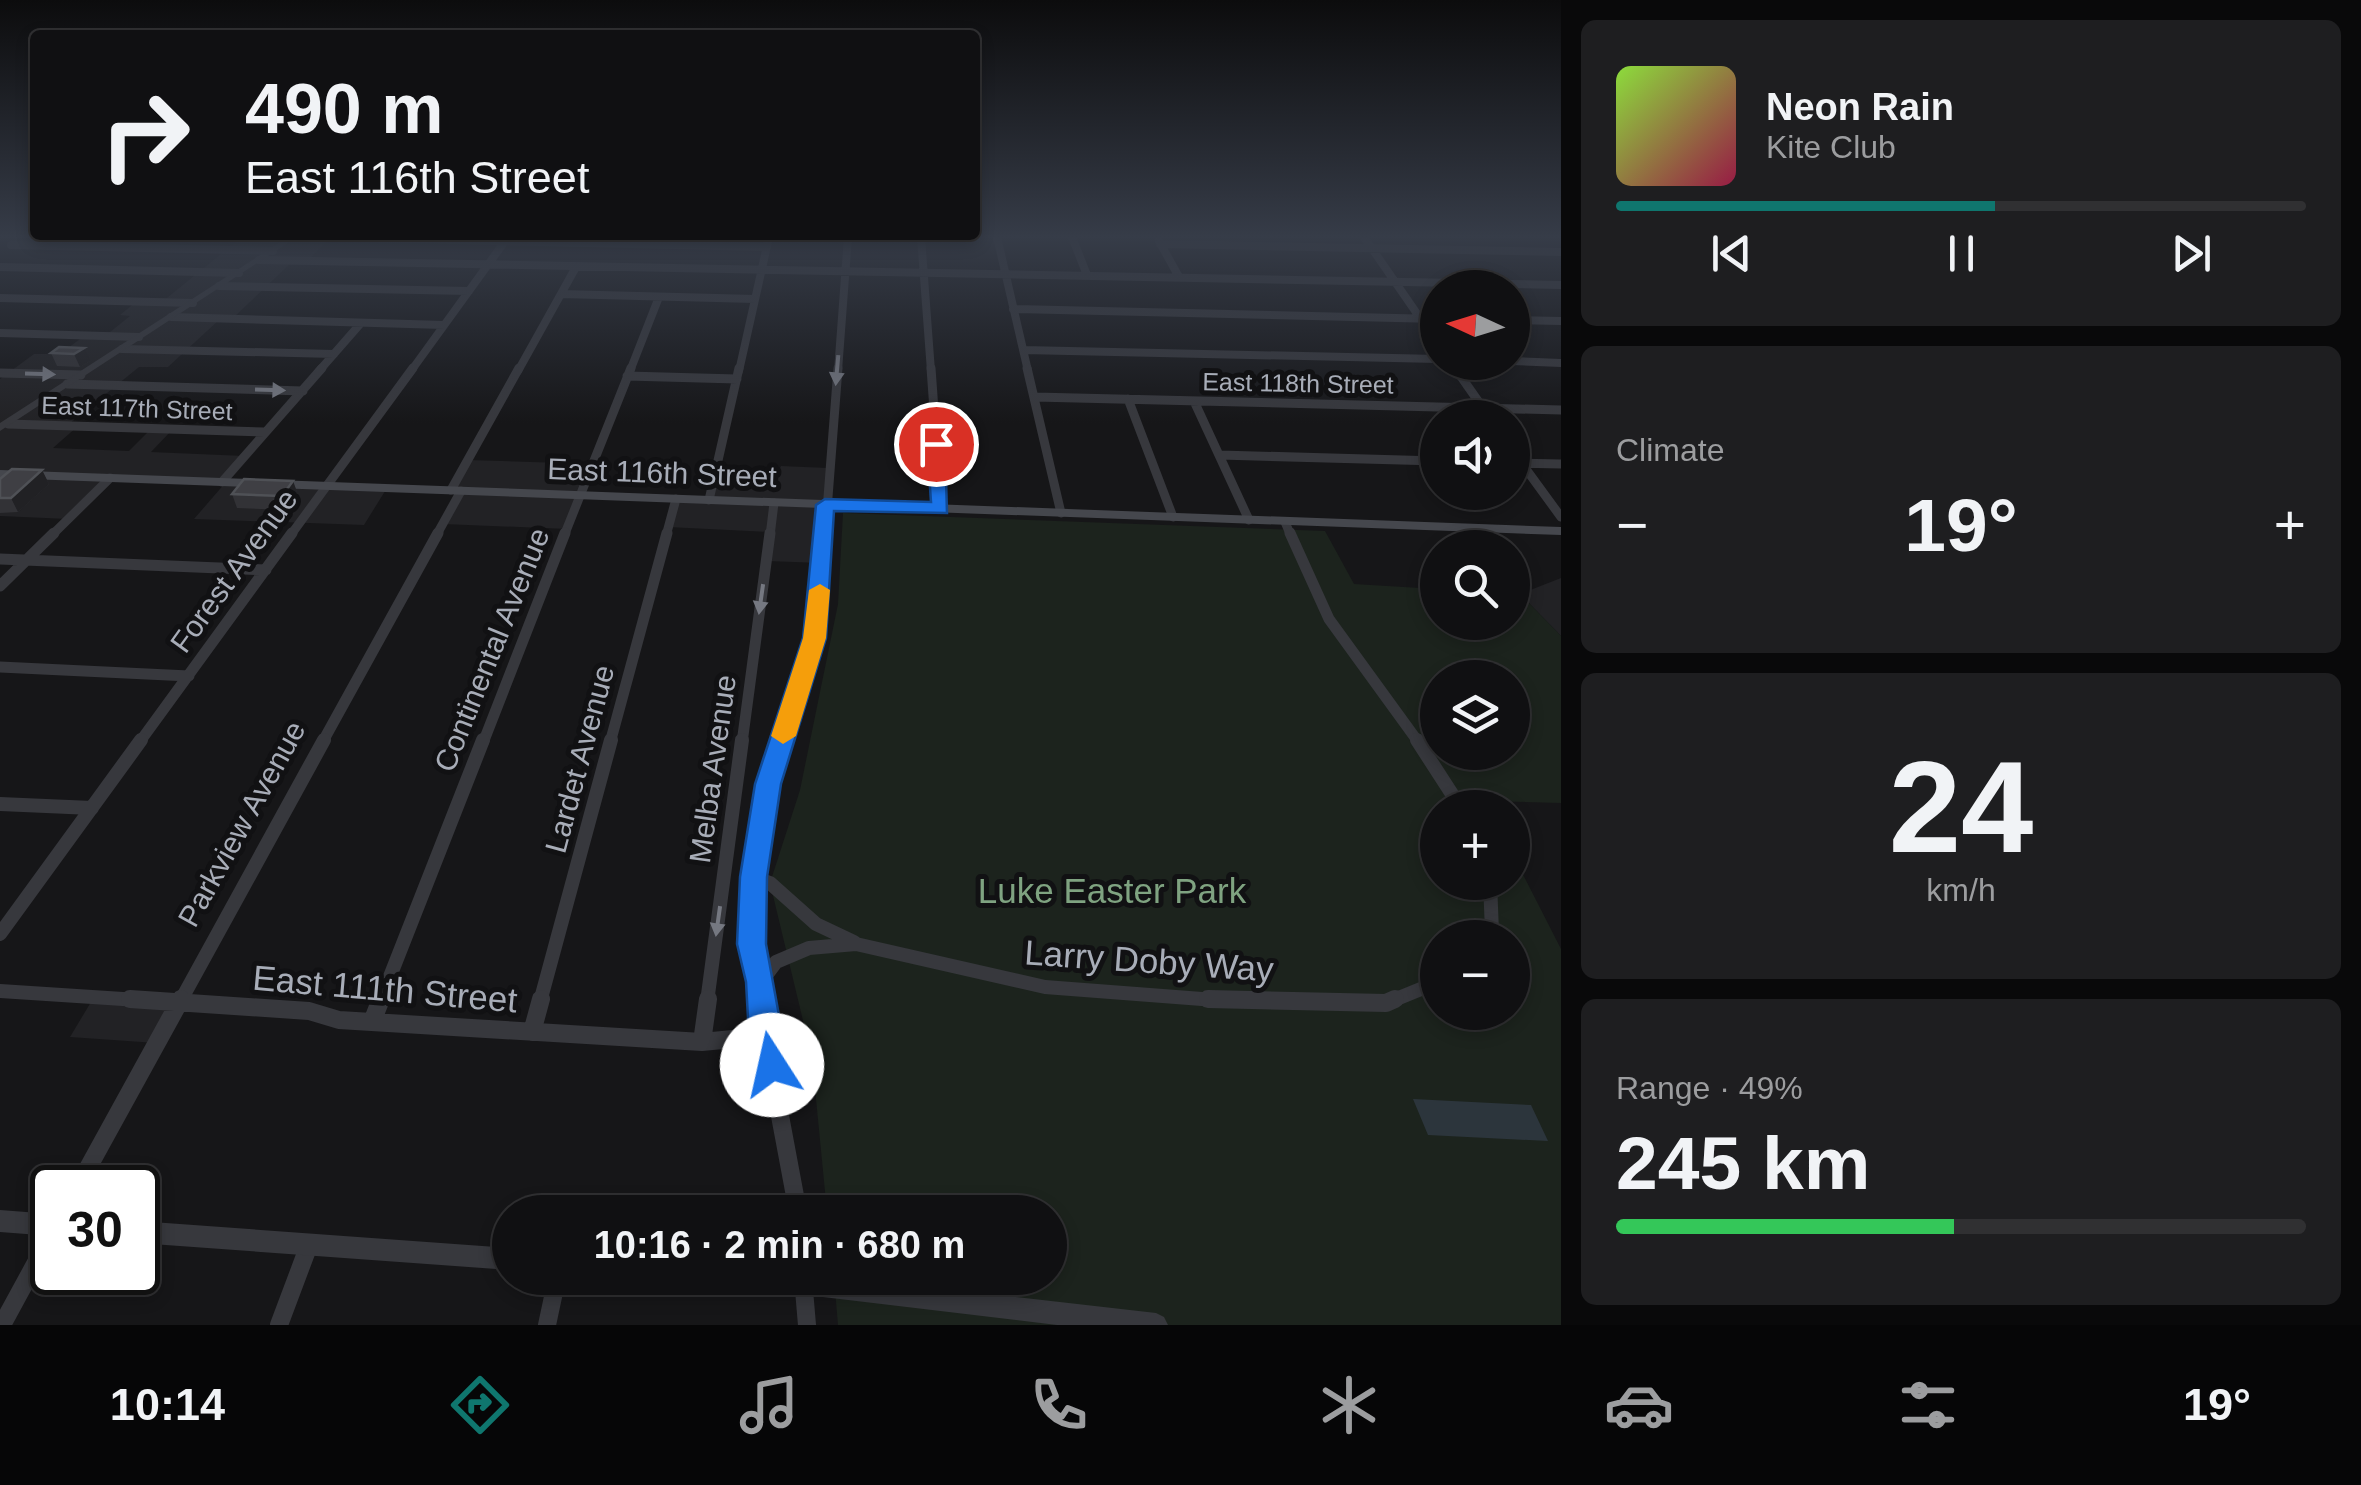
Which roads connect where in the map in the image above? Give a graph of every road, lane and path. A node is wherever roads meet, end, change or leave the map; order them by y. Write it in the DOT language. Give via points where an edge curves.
graph roads {
  1 [pos="32,299"];
  2 [pos="199,299"];
  3 [pos="463,299"];
  4 [pos="558,299"];
  5 [pos="657,299"];
  6 [pos="747,299"];
  7 [pos="755,299"];
  8 [pos="843,299"];
  9 [pos="926,299"];
  10 [pos="1012,299"];
  11 [pos="1406,299"];
  12 [pos="193,303"];
  13 [pos="1014,310"];
  14 [pos="171,317"];
  15 [pos="1419,318"];
  16 [pos="1530,320"];
  17 [pos="1561,321"];
  18 [pos="362,323"];
  19 [pos="444,325"];
  20 [pos="0,333"];
  21 [pos="138,337"];
  22 [pos="122,349"];
  23 [pos="1024,350"];
  24 [pos="334,354"];
  25 [pos="1420,360"];
  26 [pos="1530,361"];
  27 [pos="1561,362"];
  28 [pos="0,373"];
  29 [pos="81,376"];
  30 [pos="627,376"];
  31 [pos="737,380"];
  32 [pos="67,384"];
  33 [pos="303,391"];
  34 [pos="1035,397"];
  35 [pos="1128,399"];
  36 [pos="1194,401"];
  37 [pos="1420,406"];
  38 [pos="1530,409"];
  39 [pos="1561,410"];
  40 [pos="5,423"];
  41 [pos="266,432"];
  42 [pos="1220,454"];
  43 [pos="1420,460"];
  44 [pos="1530,463"];
  45 [pos="1561,464"];
  46 [pos="0,474"];
  47 [pos="110,478"];
  48 [pos="1530,479"];
  49 [pos="222,482"];
  50 [pos="328,486"];
  51 [pos="456,490"];
  52 [pos="581,495"];
  53 [pos="676,499"];
  54 [pos="709,500"];
  55 [pos="774,503"];
  56 [pos="825,505"];
  57 [pos="941,508"];
  58 [pos="1061,514"];
  59 [pos="1173,517"];
  60 [pos="1561,517"];
  61 [pos="1249,520"];
  62 [pos="1284,522"];
  63 [pos="1561,531"];
  64 [pos="0,559"];
  65 [pos="26,560"];
  66 [pos="266,570"];
  67 [pos="0,586"];
  68 [pos="0,667"];
  69 [pos="189,676"];
  70 [pos="1449,790"];
  71 [pos="0,804"];
  72 [pos="92,808"];
  73 [pos="754,877"];
  74 [pos="0,934"];
  75 [pos="856,944"];
  76 [pos="761,982"];
  77 [pos="1420,989"];
  78 [pos="0,991"];
  79 [pos="178,1002"];
  80 [pos="372,1022"];
  81 [pos="532,1032"];
  82 [pos="764,1036"];
  83 [pos="702,1042"];
  84 [pos="89,1165"];
  85 [pos="796,1195"];
  86 [pos="0,1221"];
  87 [pos="30,1226"];
  88 [pos="160,1234"];
  89 [pos="309,1244"];
  90 [pos="492,1258"];
  91 [pos="30,1271"];
  92 [pos="552,1295"];
  93 [pos="805,1295"];
  94 [pos="926,1295"];
  95 [pos="2,1325"];
  96 [pos="279,1325"];
  97 [pos="546,1325"];
  98 [pos="806,1325"];
  99 [pos="1156,1325"];
  1 -- 12 [label="street"];
  2 -- 12 [label="street"];
  3 -- 19 [label="street, Forest Avenue"];
  4 -- 51 [label="street, Parkview Avenue"];
  5 -- 30 [label="street, Continental Avenue"];
  6 -- 7 [label="street"];
  7 -- 31 [label="street"];
  8 -- 56 [label="street, one-way"];
  9 -- 57 [label="street"];
  10 -- 13 [label="street"];
  11 -- 15 [label="street"];
  12 -- 14 [label="street"];
  13 -- 15 [label="street"];
  13 -- 23 [label="street"];
  14 -- 18 [label="street"];
  14 -- 21 [label="street"];
  16 -- 17 [label="street"];
  18 -- 19 [label="street"];
  18 -- 24 [label="street"];
  19 -- 50 [label="street, Forest Avenue"];
  20 -- 21 [label="street"];
  21 -- 22 [label="street"];
  22 -- 24 [label="street"];
  22 -- 29 [label="street"];
  23 -- 25 [label="street"];
  23 -- 34 [label="street"];
  24 -- 33 [label="street"];
  26 -- 27 [label="street"];
  28 -- 29 [label="street, one-way"];
  29 -- 32 [label="street"];
  30 -- 31 [label="street"];
  30 -- 52 [label="street, Continental Avenue"];
  31 -- 54 [label="street"];
  32 -- 33 [label="street, one-way"];
  32 -- 40 [label="street"];
  33 -- 41 [label="street"];
  34 -- 35 [label="street, East 118th Street"];
  34 -- 58 [label="street"];
  35 -- 36 [label="street, East 118th Street"];
  35 -- 59 [label="street"];
  36 -- 37 [label="street, East 118th Street"];
  36 -- 42 [label="street"];
  38 -- 39 [label="street, East 118th Street"];
  40 -- 41 [label="street, East 117th Street"];
  41 -- 49 [label="street"];
  42 -- 43 [label="street"];
  42 -- 61 [label="street"];
  44 -- 45 [label="street"];
  46 -- 47 [label="main road, East 116th Street"];
  47 -- 49 [label="main road, East 116th Street"];
  47 -- 65 [label="street"];
  48 -- 60 [label="street"];
  49 -- 50 [label="main road, East 116th Street"];
  50 -- 51 [label="main road, East 116th Street"];
  50 -- 66 [label="street, Forest Avenue"];
  51 -- 52 [label="main road, East 116th Street"];
  51 -- 79 [label="street, Parkview Avenue"];
  52 -- 53 [label="main road, East 116th Street"];
  52 -- 80 [label="street, Continental Avenue"];
  53 -- 54 [label="main road, East 116th Street"];
  53 -- 81 [label="street, Lardet Avenue"];
  54 -- 55 [label="main road, East 116th Street"];
  55 -- 56 [label="main road, East 116th Street"];
  55 -- 83 [label="street, Melba Avenue, one-way"];
  56 -- 57 [label="main road, East 116th Street"];
  56 -- 73 [label="street" via="814,638 768,784"];
  57 -- 58 [label="main road, East 116th Street"];
  58 -- 59 [label="main road, East 116th Street"];
  59 -- 61 [label="main road, East 116th Street"];
  61 -- 62 [label="main road, East 116th Street"];
  62 -- 63 [label="main road, East 116th Street"];
  62 -- 70 [label="street" via="1337,632"];
  64 -- 65 [label="street"];
  65 -- 66 [label="street"];
  65 -- 67 [label="street"];
  66 -- 69 [label="street, Forest Avenue"];
  68 -- 69 [label="street"];
  69 -- 72 [label="street, Forest Avenue"];
  71 -- 72 [label="street"];
  72 -- 74 [label="street, Forest Avenue"];
  73 -- 75 [label="street, Larry Doby Way" via="816,924"];
  73 -- 76 [label="street" via="751,944"];
  75 -- 76 [label="street, Larry Doby Way" via="809,948 776,962"];
  75 -- 77 [label="street, Larry Doby Way" via="1044,987 1386,1003"];
  76 -- 82 [label="street"];
  78 -- 79 [label="street, East 111th Street"];
  79 -- 80 [label="street, East 111th Street" via="309,1010"];
  79 -- 84 [label="street, Parkview Avenue"];
  80 -- 81 [label="street, East 111th Street"];
  81 -- 83 [label="street, East 111th Street"];
  82 -- 83 [label="street, East 111th Street"];
  82 -- 85 [label="street"];
  86 -- 87 [label="street"];
  88 -- 89 [label="street"];
  89 -- 90 [label="street"];
  89 -- 96 [label="street"];
  91 -- 95 [label="street"];
  92 -- 97 [label="street"];
  93 -- 98 [label="street"];
  94 -- 99 [label="street"];
}
